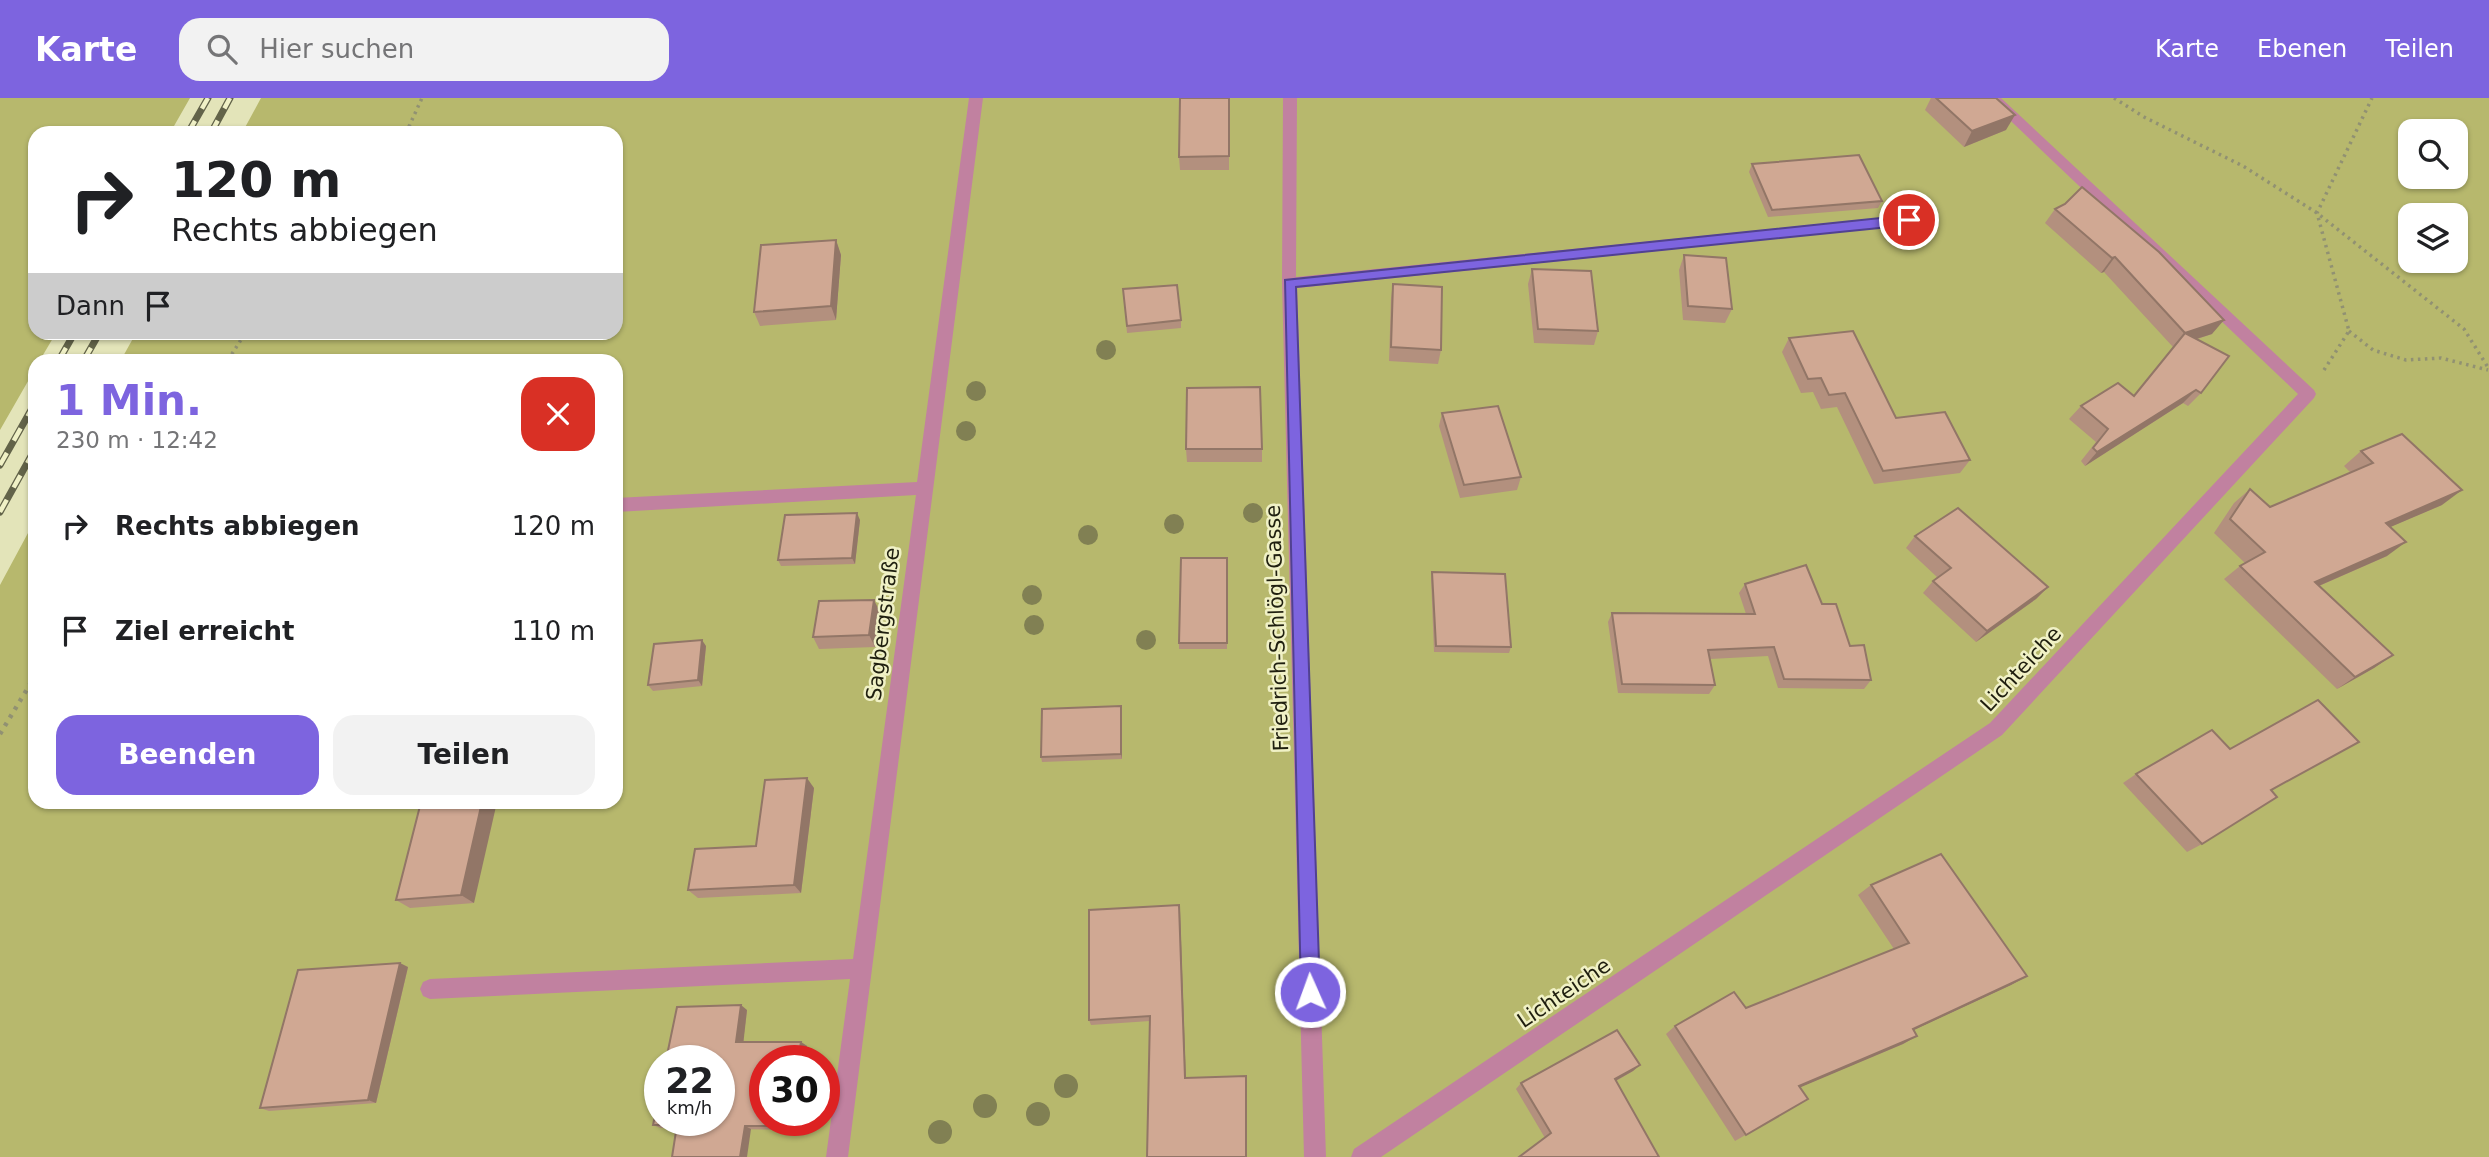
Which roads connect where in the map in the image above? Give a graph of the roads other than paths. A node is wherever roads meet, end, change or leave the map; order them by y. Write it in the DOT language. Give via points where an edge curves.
graph roads {
  1 [pos="976,98"];
  2 [pos="1290,98"];
  3 [pos="1997,100"];
  4 [pos="1909,220"];
  5 [pos="1289,283"];
  6 [pos="923,488"];
  7 [pos="623,505"];
  8 [pos="862,969"];
  9 [pos="430,989"];
  10 [pos="837,1157"];
  11 [pos="1315,1157"];
  12 [pos="1362,1157"];
  1 -- 6 [label="street, Sagbergstraße"];
  2 -- 5 [label="street, Friedrich-Schlögl-Gasse"];
  3 -- 12 [label="street, Lichteiche" via="2308,394 1996,729"];
  4 -- 5 [label="street"];
  5 -- 11 [label="street, Friedrich-Schlögl-Gasse"];
  6 -- 7 [label="street"];
  6 -- 8 [label="street, Sagbergstraße"];
  8 -- 9 [label="street"];
  8 -- 10 [label="street, Sagbergstraße"];
}
